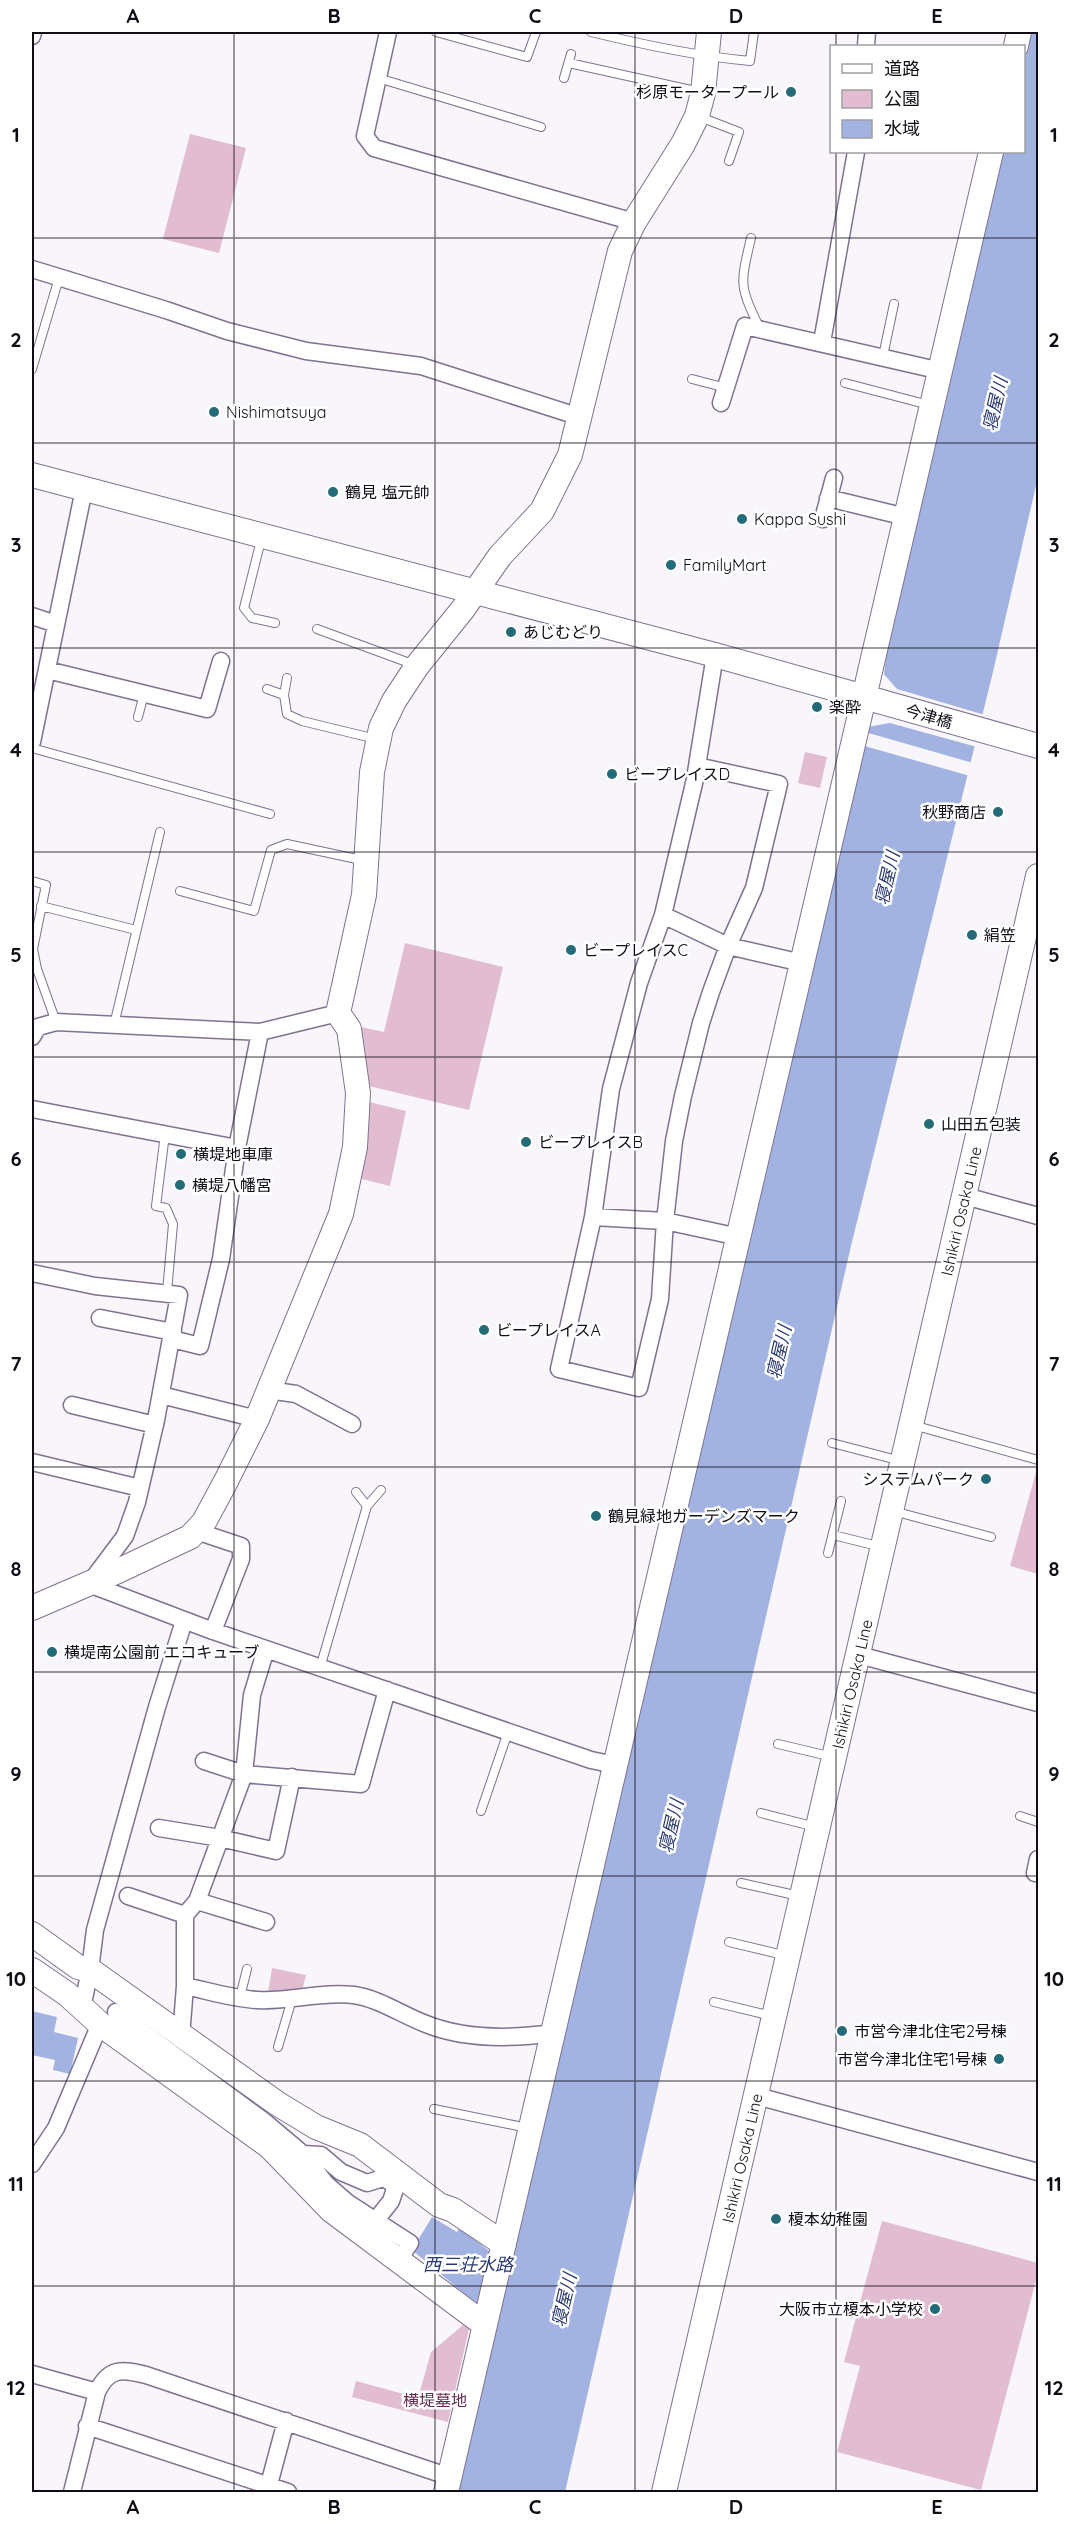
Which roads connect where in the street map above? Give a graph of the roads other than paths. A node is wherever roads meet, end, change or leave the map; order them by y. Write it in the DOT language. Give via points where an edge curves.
graph roads {
  1 [pos="33,32"];
  2 [pos="388,32"];
  3 [pos="435,32"];
  4 [pos="536,32"];
  5 [pos="591,32"];
  6 [pos="709,32"];
  7 [pos="754,32"];
  8 [pos="32,36"];
  9 [pos="571,54"];
  10 [pos="706,57"];
  11 [pos="569,63"];
  12 [pos="378,78"];
  13 [pos="564,78"];
  14 [pos="700,104"];
  15 [pos="541,127"];
  16 [pos="856,153"];
  17 [pos="992,153"];
  18 [pos="729,160"];
  19 [pos="634,222"];
  20 [pos="751,238"];
  21 [pos="32,269"];
  22 [pos="59,278"];
  23 [pos="894,304"];
  24 [pos="760,329"];
  25 [pos="822,342"];
  26 [pos="883,356"];
  27 [pos="32,369"];
  28 [pos="941,371"];
  29 [pos="692,379"];
  30 [pos="845,384"];
  31 [pos="723,395"];
  32 [pos="932,406"];
  33 [pos="580,417"];
  34 [pos="32,474"];
  35 [pos="834,478"];
  36 [pos="84,489"];
  37 [pos="828,498"];
  38 [pos="906,517"];
  39 [pos="823,519"];
  40 [pos="262,535"];
  41 [pos="473,592"];
  42 [pos="32,616"];
  43 [pos="275,623"];
  44 [pos="56,624"];
  45 [pos="317,629"];
  46 [pos="715,655"];
  47 [pos="221,661"];
  48 [pos="417,666"];
  49 [pos="287,678"];
  50 [pos="41,680"];
  51 [pos="267,689"];
  52 [pos="144,694"];
  53 [pos="284,695"];
  54 [pos="868,699"];
  55 [pos="138,717"];
  56 [pos="378,740"];
  57 [pos="32,742"];
  58 [pos="1038,746"];
  59 [pos="32,748"];
  60 [pos="697,766"];
  61 [pos="270,814"];
  62 [pos="160,832"];
  63 [pos="368,862"];
  64 [pos="1038,876"];
  65 [pos="32,881"];
  66 [pos="180,891"];
  67 [pos="41,906"];
  68 [pos="663,915"];
  69 [pos="136,930"];
  70 [pos="728,946"];
  71 [pos="802,963"];
  72 [pos="338,1013"];
  73 [pos="56,1022"];
  74 [pos="114,1025"];
  75 [pos="260,1032"];
  76 [pos="32,1037"];
  77 [pos="32,1109"];
  78 [pos="165,1134"];
  79 [pos="237,1148"];
  80 [pos="965,1196"];
  81 [pos="1038,1216"];
  82 [pos="593,1217"];
  83 [pos="665,1221"];
  84 [pos="739,1238"];
  85 [pos="32,1273"];
  86 [pos="167,1292"];
  87 [pos="100,1318"];
  88 [pos="172,1336"];
  89 [pos="268,1390"];
  90 [pos="161,1395"];
  91 [pos="72,1405"];
  92 [pos="257,1419"];
  93 [pos="352,1424"];
  94 [pos="155,1425"];
  95 [pos="912,1425"];
  96 [pos="832,1443"];
  97 [pos="1038,1460"];
  98 [pos="904,1461"];
  99 [pos="32,1462"];
  100 [pos="140,1488"];
  101 [pos="381,1490"];
  102 [pos="356,1492"];
  103 [pos="841,1501"];
  104 [pos="367,1506"];
  105 [pos="892,1511"];
  106 [pos="196,1531"];
  107 [pos="833,1535"];
  108 [pos="991,1537"];
  109 [pos="884,1547"];
  110 [pos="828,1553"];
  111 [pos="88,1584"];
  112 [pos="32,1608"];
  113 [pos="184,1621"];
  114 [pos="213,1631"];
  115 [pos="266,1648"];
  116 [pos="860,1655"];
  117 [pos="320,1668"];
  118 [pos="387,1690"];
  119 [pos="1038,1702"];
  120 [pos="508,1732"];
  121 [pos="778,1744"];
  122 [pos="836,1758"];
  123 [pos="204,1761"];
  124 [pos="615,1765"];
  125 [pos="244,1774"];
  126 [pos="292,1777"];
  127 [pos="482,1810"];
  128 [pos="761,1813"];
  129 [pos="1020,1816"];
  130 [pos="1038,1822"];
  131 [pos="819,1827"];
  132 [pos="159,1828"];
  133 [pos="220,1838"];
  134 [pos="741,1883"];
  135 [pos="128,1896"];
  136 [pos="803,1897"];
  137 [pos="197,1900"];
  138 [pos="185,1915"];
  139 [pos="266,1922"];
  140 [pos="32,1934"];
  141 [pos="729,1942"];
  142 [pos="789,1957"];
  143 [pos="247,1969"];
  144 [pos="32,1970"];
  145 [pos="90,1970"];
  146 [pos="185,1986"];
  147 [pos="240,1997"];
  148 [pos="292,1998"];
  149 [pos="714,2002"];
  150 [pos="82,2008"];
  151 [pos="775,2017"];
  152 [pos="108,2018"];
  153 [pos="553,2033"];
  154 [pos="181,2037"];
  155 [pos="278,2047"];
  156 [pos="757,2096"];
  157 [pos="434,2109"];
  158 [pos="272,2113"];
  159 [pos="531,2129"];
  160 [pos="303,2154"];
  161 [pos="32,2164"];
  162 [pos="1038,2172"];
  163 [pos="376,2220"];
  164 [pos="502,2251"];
  165 [pos="397,2262"];
  166 [pos="487,2318"];
  167 [pos="32,2374"];
  168 [pos="97,2392"];
  169 [pos="286,2421"];
  170 [pos="87,2426"];
  171 [pos="448,2485"];
  172 [pos="268,2489"];
  173 [pos="72,2493"];
  174 [pos="288,2493"];
  175 [pos="664,2493"];
  1 -- 8 [label="street"];
  2 -- 12 [label="street"];
  3 -- 4 [label="lane" via="527,57"];
  5 -- 10 [label="lane"];
  6 -- 10 [label="street"];
  7 -- 10 [label="lane" via="750,61"];
  9 -- 11 [label="lane"];
  10 -- 14 [label="street"];
  11 -- 13 [label="lane"];
  11 -- 14 [label="lane"];
  12 -- 15 [label="lane"];
  12 -- 19 [label="street" via="366,136 374,148"];
  14 -- 18 [label="lane" via="739,132"];
  14 -- 19 [label="street" via="683,144"];
  16 -- 25 [label="street"];
  17 -- 28 [label="street"];
  19 -- 33 [label="street" via="620,251"];
  20 -- 24 [label="lane" via="742,279 744,295"];
  21 -- 22 [label="street"];
  22 -- 27 [label="lane"];
  22 -- 33 [label="street" via="227,332 306,351 421,366"];
  23 -- 26 [label="lane"];
  24 -- 25 [label="street"];
  24 -- 31 [label="street" via="745,326"];
  25 -- 26 [label="street"];
  26 -- 28 [label="street"];
  28 -- 32 [label="street"];
  29 -- 31 [label="lane"];
  30 -- 32 [label="lane"];
  32 -- 38 [label="street"];
  33 -- 41 [label="street" via="570,455 542,511"];
  34 -- 36 [label="street, 今津橋"];
  35 -- 37 [label="street"];
  36 -- 40 [label="street, 今津橋"];
  36 -- 44 [label="street"];
  37 -- 38 [label="street"];
  37 -- 39 [label="street"];
  38 -- 54 [label="street"];
  40 -- 41 [label="street, 今津橋"];
  40 -- 43 [label="lane" via="244,608 252,618"];
  41 -- 46 [label="street, 今津橋"];
  41 -- 48 [label="street"];
  42 -- 44 [label="street"];
  44 -- 50 [label="street"];
  45 -- 48 [label="lane"];
  46 -- 54 [label="street, 今津橋"];
  46 -- 60 [label="street"];
  47 -- 52 [label="street" via="207,709"];
  48 -- 56 [label="street" via="394,700"];
  49 -- 53 [label="lane"];
  50 -- 52 [label="street"];
  50 -- 57 [label="street"];
  51 -- 53 [label="lane"];
  52 -- 55 [label="lane"];
  53 -- 56 [label="lane" via="287,714"];
  54 -- 58 [label="street, 今津橋"];
  54 -- 71 [label="street"];
  56 -- 63 [label="street" via="372,772"];
  59 -- 61 [label="lane"];
  60 -- 68 [label="street"];
  60 -- 70 [label="street" via="779,784 754,888"];
  62 -- 69 [label="lane"];
  63 -- 66 [label="lane" via="287,844 272,850 254,911"];
  63 -- 72 [label="street"];
  64 -- 80 [label="street, Ishikiri Osaka Line"];
  65 -- 67 [label="lane" via="46,885"];
  67 -- 69 [label="lane"];
  67 -- 73 [label="lane" via="33,949"];
  68 -- 70 [label="street"];
  68 -- 82 [label="street" via="639,983 611,1089"];
  69 -- 74 [label="lane"];
  70 -- 71 [label="street"];
  70 -- 83 [label="street" via="701,1023 683,1095"];
  71 -- 84 [label="street"];
  72 -- 75 [label="street"];
  72 -- 89 [label="street" via="349,1029 358,1093 355,1147 341,1214"];
  73 -- 74 [label="street"];
  73 -- 76 [label="street" via="39,1027"];
  74 -- 75 [label="street"];
  75 -- 79 [label="street"];
  77 -- 78 [label="street"];
  78 -- 79 [label="street"];
  78 -- 86 [label="lane" via="156,1206 166,1208 173,1224"];
  79 -- 88 [label="street" via="221,1258 200,1346"];
  80 -- 81 [label="street"];
  80 -- 95 [label="street, Ishikiri Osaka Line"];
  82 -- 83 [label="street"];
  82 -- 83 [label="street" via="559,1369 639,1388 660,1299"];
  83 -- 84 [label="street"];
  84 -- 124 [label="street"];
  85 -- 86 [label="street" via="95,1286"];
  86 -- 88 [label="street" via="179,1295"];
  87 -- 88 [label="street"];
  88 -- 90 [label="street"];
  89 -- 92 [label="street"];
  89 -- 93 [label="street" via="296,1395"];
  90 -- 92 [label="street"];
  90 -- 94 [label="street"];
  91 -- 94 [label="street"];
  92 -- 106 [label="street"];
  94 -- 100 [label="street"];
  95 -- 97 [label="lane"];
  95 -- 98 [label="street, Ishikiri Osaka Line"];
  96 -- 98 [label="lane"];
  98 -- 105 [label="street, Ishikiri Osaka Line"];
  99 -- 100 [label="street"];
  100 -- 111 [label="street" via="125,1536"];
  101 -- 104 [label="lane"];
  102 -- 104 [label="lane"];
  103 -- 107 [label="lane"];
  104 -- 117 [label="lane"];
  105 -- 108 [label="lane"];
  105 -- 109 [label="street, Ishikiri Osaka Line"];
  106 -- 111 [label="street"];
  106 -- 114 [label="street" via="241,1546 241,1559"];
  107 -- 109 [label="lane"];
  107 -- 110 [label="lane"];
  109 -- 116 [label="street, Ishikiri Osaka Line"];
  111 -- 112 [label="street"];
  111 -- 113 [label="street"];
  113 -- 114 [label="street"];
  113 -- 145 [label="street" via="156,1707 95,1930"];
  114 -- 115 [label="street"];
  115 -- 117 [label="street"];
  115 -- 125 [label="street" via="252,1695"];
  116 -- 119 [label="street"];
  116 -- 122 [label="street, Ishikiri Osaka Line"];
  117 -- 118 [label="street"];
  118 -- 120 [label="street"];
  118 -- 126 [label="street" via="362,1784"];
  120 -- 124 [label="street"];
  120 -- 127 [label="lane"];
  121 -- 122 [label="lane"];
  122 -- 131 [label="street, Ishikiri Osaka Line"];
  123 -- 125 [label="street"];
  124 -- 153 [label="street"];
  125 -- 126 [label="street"];
  125 -- 133 [label="street"];
  126 -- 133 [label="street" via="276,1851"];
  128 -- 131 [label="lane"];
  129 -- 130 [label="lane"];
  131 -- 136 [label="street, Ishikiri Osaka Line"];
  132 -- 133 [label="street"];
  133 -- 137 [label="street"];
  134 -- 136 [label="lane"];
  135 -- 138 [label="street"];
  136 -- 142 [label="street, Ishikiri Osaka Line"];
  137 -- 138 [label="street"];
  137 -- 139 [label="street"];
  138 -- 146 [label="street"];
  140 -- 145 [label="street" via="78,1967"];
  141 -- 142 [label="lane"];
  142 -- 151 [label="street, Ishikiri Osaka Line"];
  143 -- 147 [label="lane"];
  144 -- 150 [label="street"];
  145 -- 150 [label="street"];
  145 -- 154 [label="street"];
  146 -- 147 [label="street"];
  146 -- 154 [label="street"];
  147 -- 148 [label="street"];
  148 -- 153 [label="street" via="356,1995 424,2024 469,2035"];
  148 -- 155 [label="lane"];
  149 -- 151 [label="lane"];
  150 -- 152 [label="street"];
  151 -- 156 [label="street, Ishikiri Osaka Line"];
  152 -- 158 [label="street"];
  152 -- 161 [label="street" via="56,2128"];
  152 -- 165 [label="street" via="269,2146 318,2199"];
  153 -- 159 [label="street"];
  154 -- 158 [label="street"];
  156 -- 162 [label="street"];
  156 -- 175 [label="street, Ishikiri Osaka Line"];
  157 -- 159 [label="lane"];
  158 -- 160 [label="street"];
  158 -- 164 [label="street" via="360,2145 440,2205 453,2210"];
  159 -- 164 [label="street"];
  160 -- 163 [label="street" via="326,2184"];
  160 -- 163 [label="street" via="321,2155 341,2172 367,2182 383,2178 391,2182 395,2189 391,2201"];
  163 -- 165 [label="street" via="410,2243"];
  164 -- 166 [label="street"];
  165 -- 166 [label="street"];
  166 -- 171 [label="street"];
  167 -- 168 [label="street"];
  168 -- 169 [label="street" via="109,2374 134,2372"];
  168 -- 170 [label="street"];
  169 -- 171 [label="street"];
  169 -- 172 [label="street"];
  170 -- 172 [label="street"];
  170 -- 173 [label="street"];
  172 -- 174 [label="street"];
}
